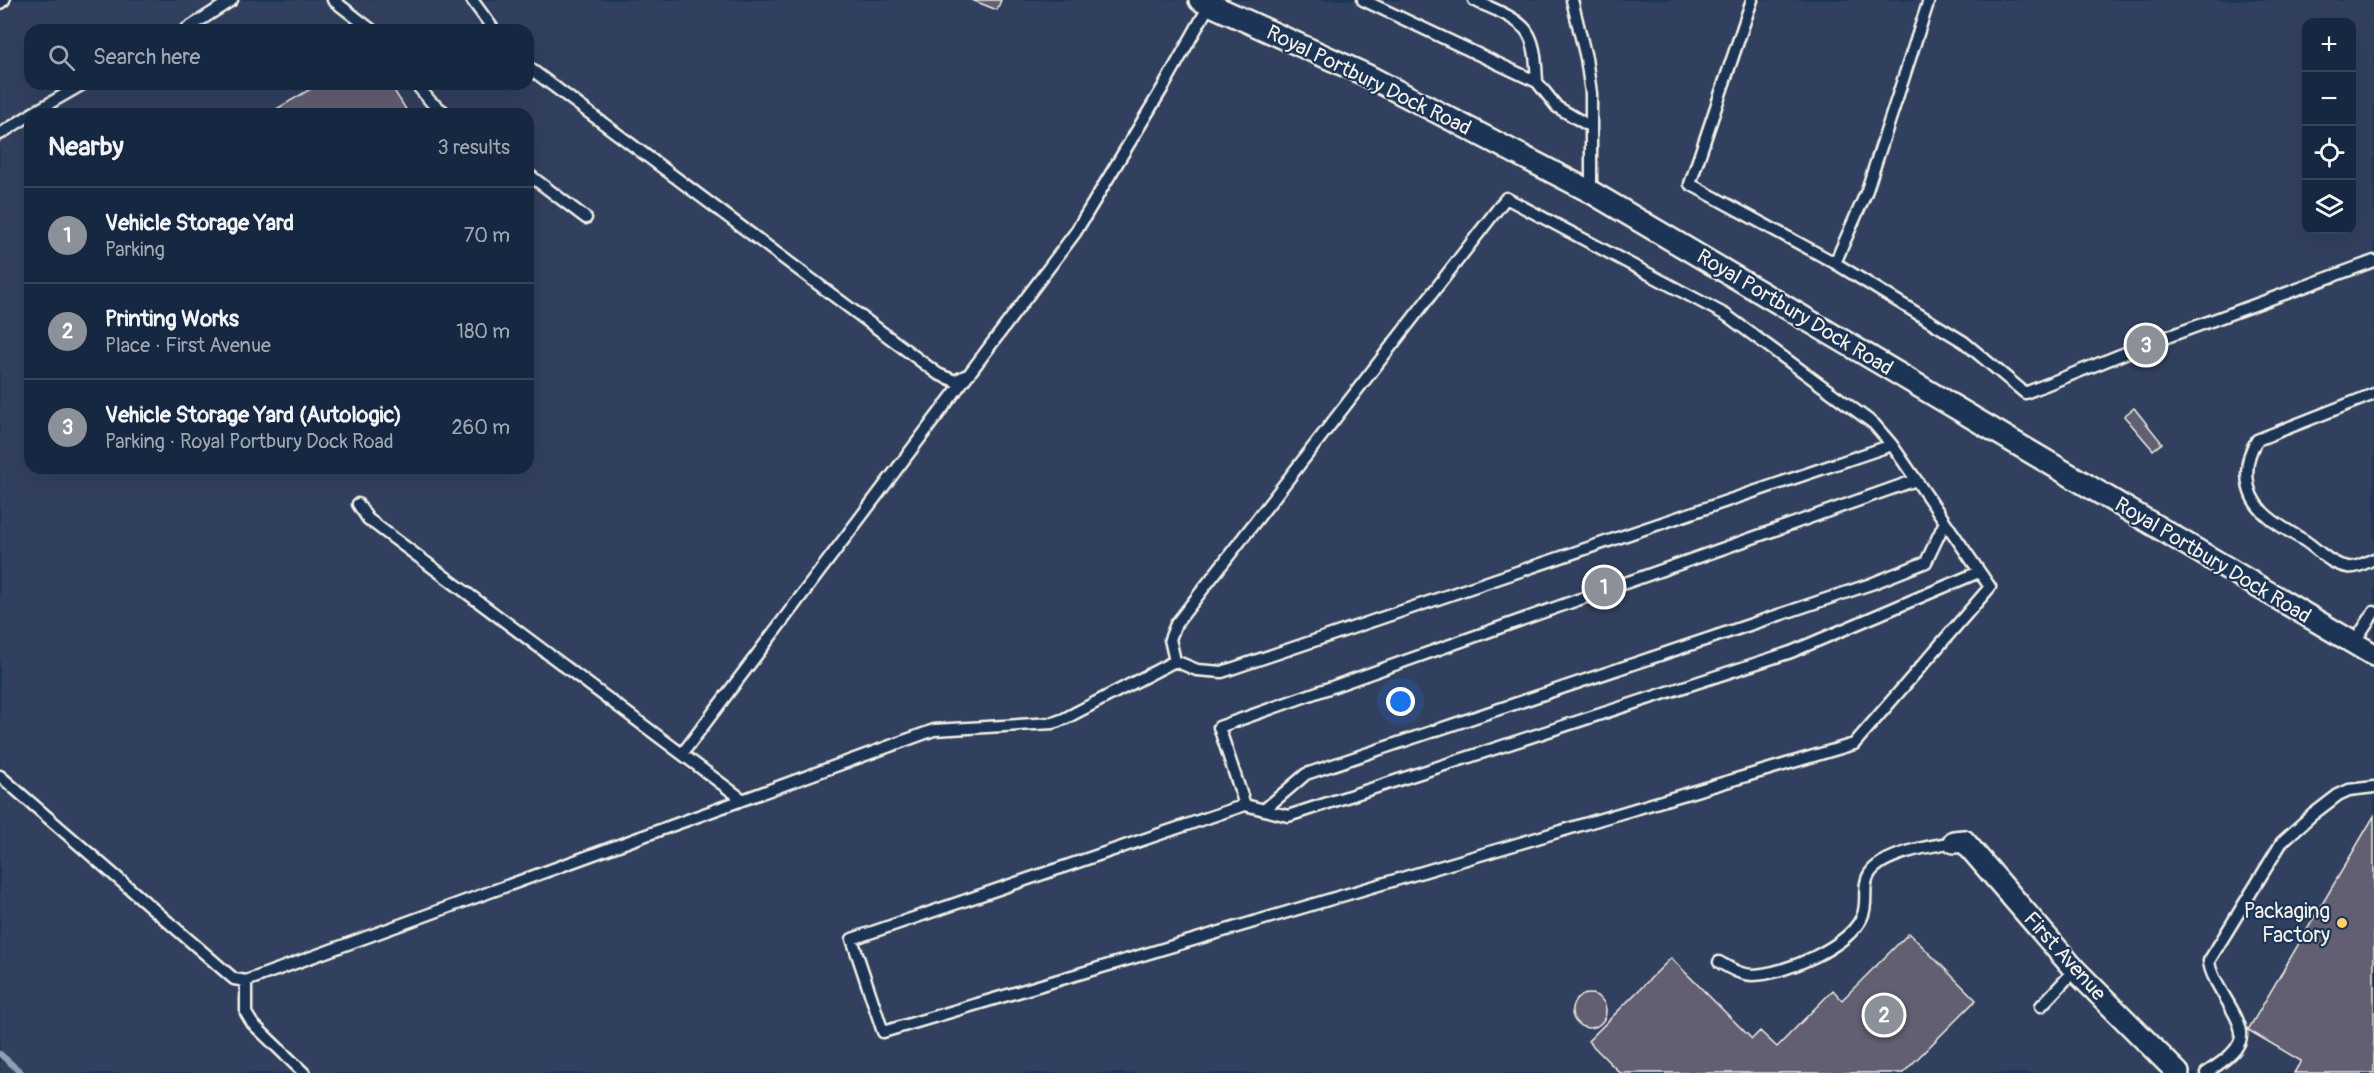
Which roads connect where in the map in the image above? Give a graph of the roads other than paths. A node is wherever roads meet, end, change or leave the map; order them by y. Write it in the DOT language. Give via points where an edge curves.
graph roads {
  1 [pos="4,0"];
  2 [pos="232,0"];
  3 [pos="333,0"];
  4 [pos="472,0"];
  5 [pos="483,0"];
  6 [pos="1363,0"];
  7 [pos="1474,0"];
  8 [pos="1572,0"];
  9 [pos="1752,0"];
  10 [pos="1929,0"];
  11 [pos="1205,2"];
  12 [pos="0,3"];
  13 [pos="485,17"];
  14 [pos="194,24"];
  15 [pos="364,24"];
  16 [pos="490,24"];
  17 [pos="534,71"];
  18 [pos="1537,82"];
  19 [pos="70,90"];
  20 [pos="421,90"];
  21 [pos="41,108"];
  22 [pos="439,108"];
  23 [pos="24,119"];
  24 [pos="1591,127"];
  25 [pos="0,134"];
  26 [pos="534,179"];
  27 [pos="1591,192"];
  28 [pos="586,218"];
  29 [pos="2374,261"];
  30 [pos="1835,263"];
  31 [pos="969,374"];
  32 [pos="2374,394"];
  33 [pos="1892,445"];
  34 [pos="1916,480"];
  35 [pos="358,504"];
  36 [pos="1945,522"];
  37 [pos="2374,559"];
  38 [pos="1979,572"];
  39 [pos="2374,612"];
  40 [pos="2354,643"];
  41 [pos="2374,655"];
  42 [pos="1175,661"];
  43 [pos="682,754"];
  44 [pos="0,776"];
  45 [pos="2374,787"];
  46 [pos="742,799"];
  47 [pos="1245,805"];
  48 [pos="1265,809"];
  49 [pos="1954,842"];
  50 [pos="1719,962"];
  51 [pos="2075,970"];
  52 [pos="246,981"];
  53 [pos="2041,1006"];
  54 [pos="304,1073"];
  55 [pos="2178,1073"];
  56 [pos="2206,1073"];
  1 -- 12 [label="lane"];
  2 -- 14 [label="lane"];
  3 -- 15 [label="lane"];
  4 -- 13 [label="lane"];
  5 -- 13 [label="lane"];
  6 -- 18 [label="lane"];
  7 -- 18 [label="lane" via="1522,25 1533,46"];
  8 -- 24 [label="lane" via="1591,93"];
  9 -- 30 [label="lane" via="1690,184"];
  10 -- 30 [label="lane" via="1866,193"];
  11 -- 27 [label="street, Royal Portbury Dock Road" via="1366,75"];
  11 -- 31 [label="lane" via="1165,84 1075,233"];
  13 -- 16 [label="lane"];
  17 -- 31 [label="lane" via="938,374 955,381"];
  18 -- 24 [label="lane" via="1557,107"];
  19 -- 21 [label="lane"];
  20 -- 22 [label="lane"];
  23 -- 25 [label="lane"];
  24 -- 27 [label="lane"];
  26 -- 28 [label="lane"];
  27 -- 40 [label="street, Royal Portbury Dock Road"];
  29 -- 30 [label="lane" via="2025,393 1964,342"];
  31 -- 43 [label="lane"];
  32 -- 37 [label="lane" via="2256,440 2249,451 2247,480 2251,496 2263,512 2329,561 2350,568"];
  33 -- 34 [label="lane"];
  33 -- 42 [label="lane" via="1222,672 1197,670"];
  33 -- 42 [label="lane" via="1874,424 1726,315 1506,198 1176,624 1170,639"];
  34 -- 36 [label="lane"];
  34 -- 47 [label="lane" via="1219,726"];
  35 -- 43 [label="lane" via="368,519"];
  36 -- 38 [label="lane"];
  36 -- 48 [label="lane" via="1926,562 1871,584 1305,774"];
  38 -- 47 [label="lane" via="1990,587 1854,744 883,1032 852,939"];
  38 -- 48 [label="lane" via="1791,652 1288,816"];
  39 -- 40 [label="lane"];
  40 -- 41 [label="street, Royal Portbury Dock Road"];
  42 -- 46 [label="lane" via="1053,723 934,730"];
  43 -- 46 [label="lane"];
  44 -- 52 [label="lane" via="234,979"];
  45 -- 56 [label="lane" via="2338,795 2282,842 2210,961 2212,977 2236,1017 2241,1040"];
  46 -- 52 [label="lane"];
  47 -- 48 [label="lane"];
  49 -- 50 [label="lane" via="1890,858 1869,873 1864,914 1857,927 1844,939 1802,962 1778,972 1752,975 1738,973"];
  49 -- 51 [label="street, First Avenue" via="1964,841"];
  51 -- 53 [label="lane"];
  51 -- 55 [label="street, First Avenue"];
  52 -- 54 [label="lane" via="246,1013 252,1023"];
}
